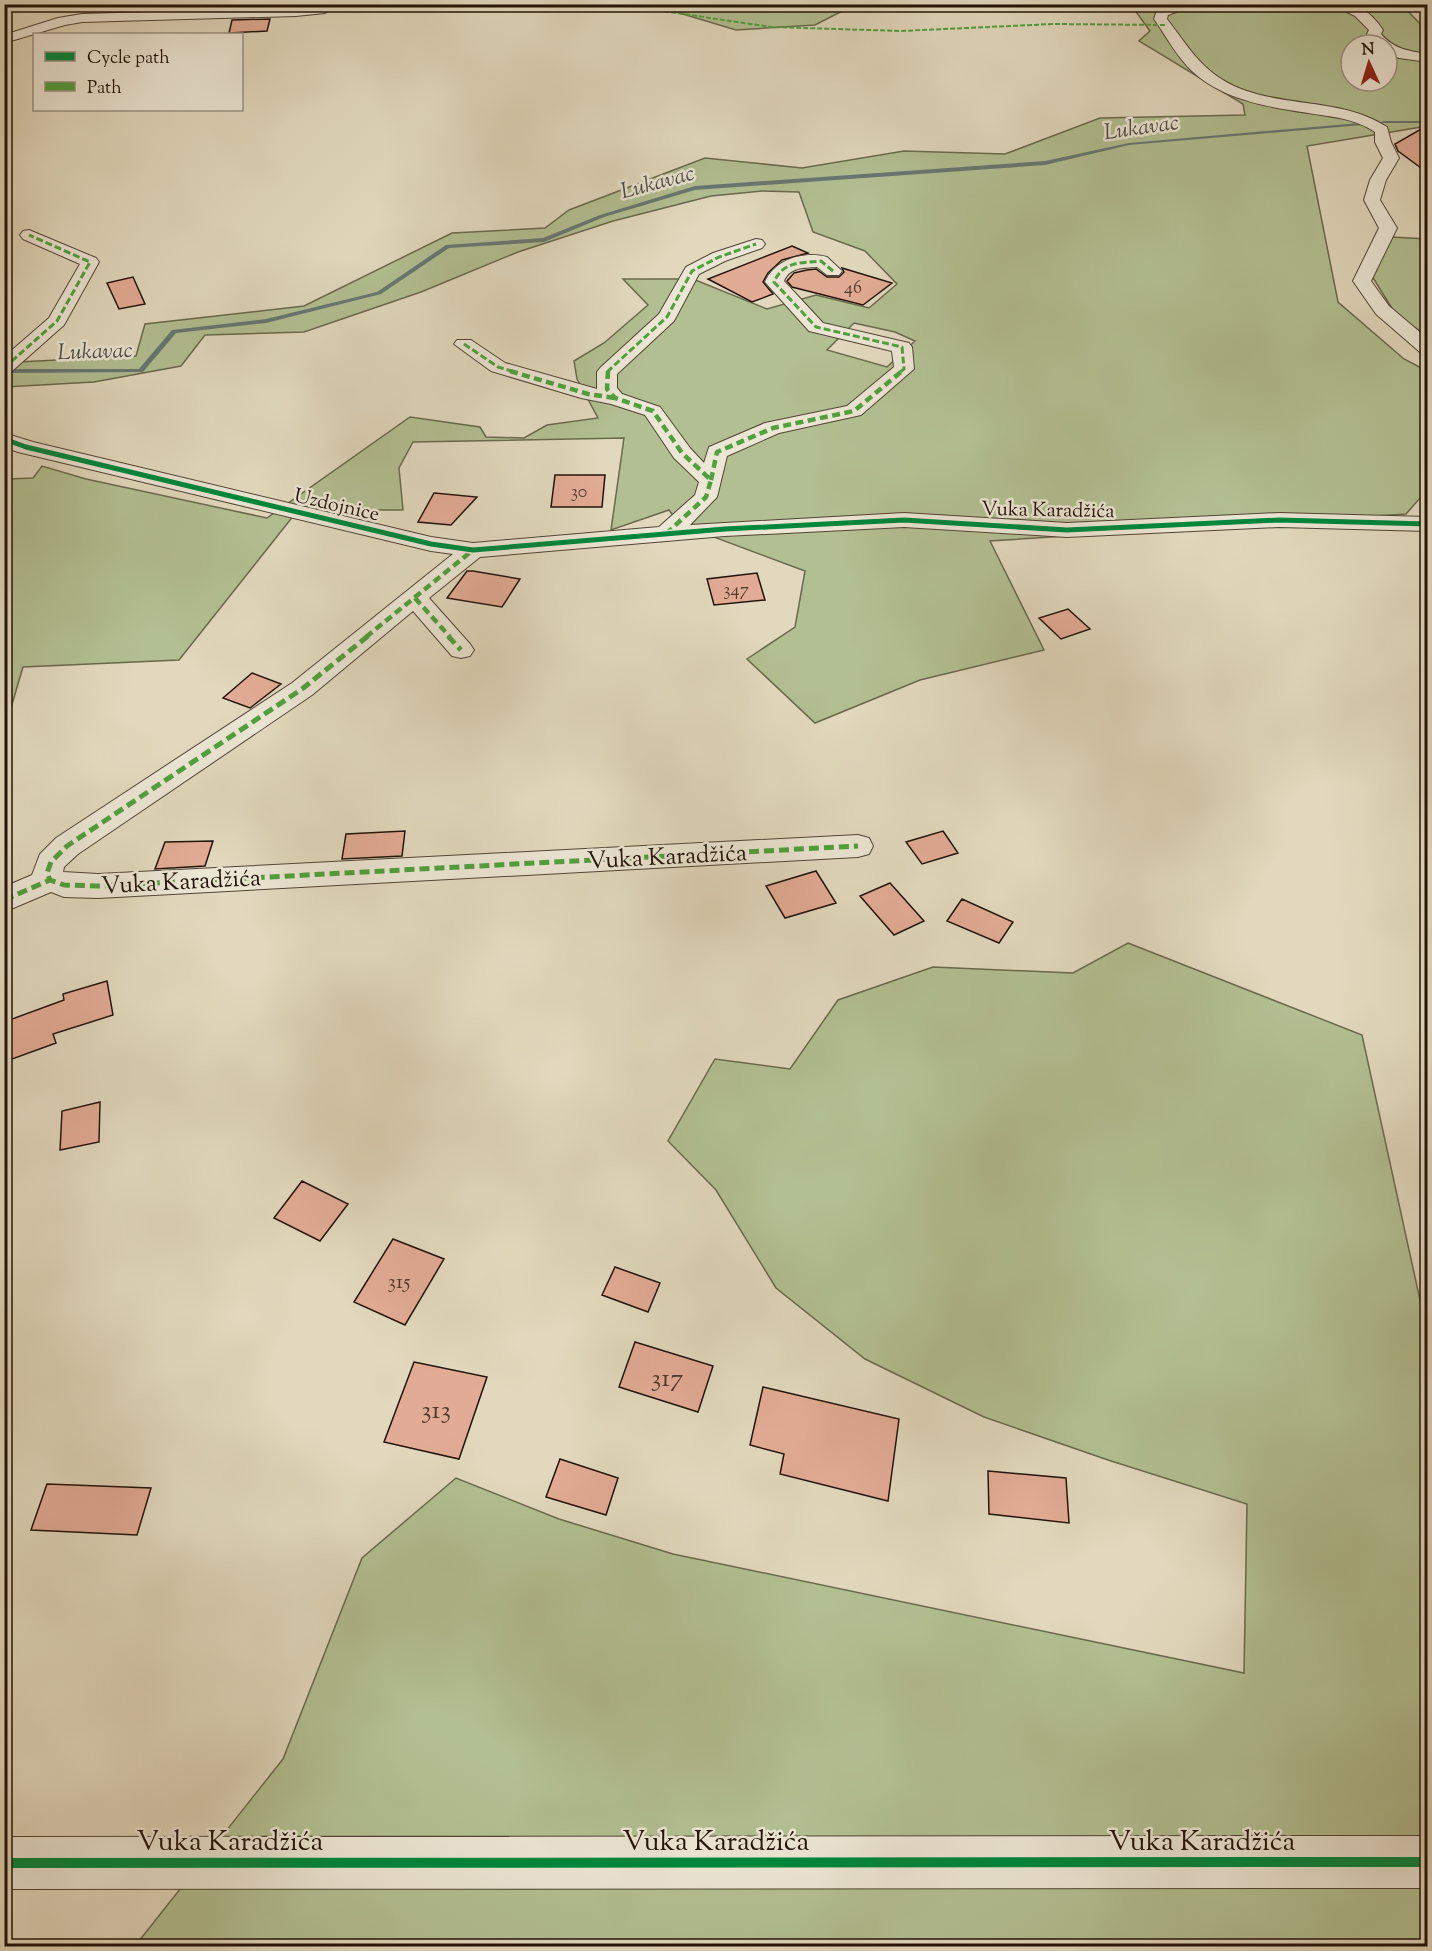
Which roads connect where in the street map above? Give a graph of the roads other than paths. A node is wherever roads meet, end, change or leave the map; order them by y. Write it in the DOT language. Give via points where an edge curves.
graph roads {
  1 [pos="332,4"];
  2 [pos="1172,4"];
  3 [pos="1337,4"];
  4 [pos="1374,33"];
  5 [pos="4,39"];
  6 [pos="1399,54"];
  7 [pos="1428,58"];
  8 [pos="29,235"];
  9 [pos="756,244"];
  10 [pos="833,271"];
  11 [pos="464,344"];
  12 [pos="1428,349"];
  13 [pos="7,366"];
  14 [pos="615,398"];
  15 [pos="4,439"];
  16 [pos="711,480"];
  17 [pos="1428,524"];
  18 [pos="667,533"];
  19 [pos="473,550"];
  20 [pos="415,598"];
  21 [pos="461,650"];
  22 [pos="858,846"];
  23 [pos="50,880"];
  24 [pos="4,900"];
  25 [pos="1428,1862"];
  26 [pos="4,1863"];
  1 -- 5 [label="street" via="302,12 82,18"];
  2 -- 12 [label="street" via="1172,9 1162,13 1160,19 1197,68 1224,88 1242,95 1353,116 1382,130 1391,158 1372,200 1388,228 1362,281 1369,296 1385,313"];
  3 -- 4 [label="street" via="1370,20"];
  6 -- 7 [label="street"];
  8 -- 13 [label="street" via="90,262 57,321"];
  9 -- 14 [label="street" via="692,271 667,317 607,372 607,389"];
  10 -- 16 [label="street" via="821,261 784,266 774,282 816,327 902,347 904,369 854,411 773,428 717,452"];
  11 -- 14 [label="street" via="498,367 588,394"];
  14 -- 16 [label="street" via="653,411 682,453"];
  15 -- 19 [label="street, Uzdojnice" via="431,544"];
  16 -- 18 [label="street" via="706,497"];
  17 -- 18 [label="street, Vuka Karadžića" via="1279,520 1067,531 904,520"];
  18 -- 19 [label="street, Uzdojnice"];
  19 -- 20 [label="street"];
  20 -- 21 [label="street"];
  20 -- 23 [label="street" via="302,689 67,846 51,862 47,873"];
  22 -- 23 [label="street, Vuka Karadžića" via="98,886 64,885"];
  23 -- 24 [label="street"];
  25 -- 26 [label="street, Vuka Karadžića"];
}
